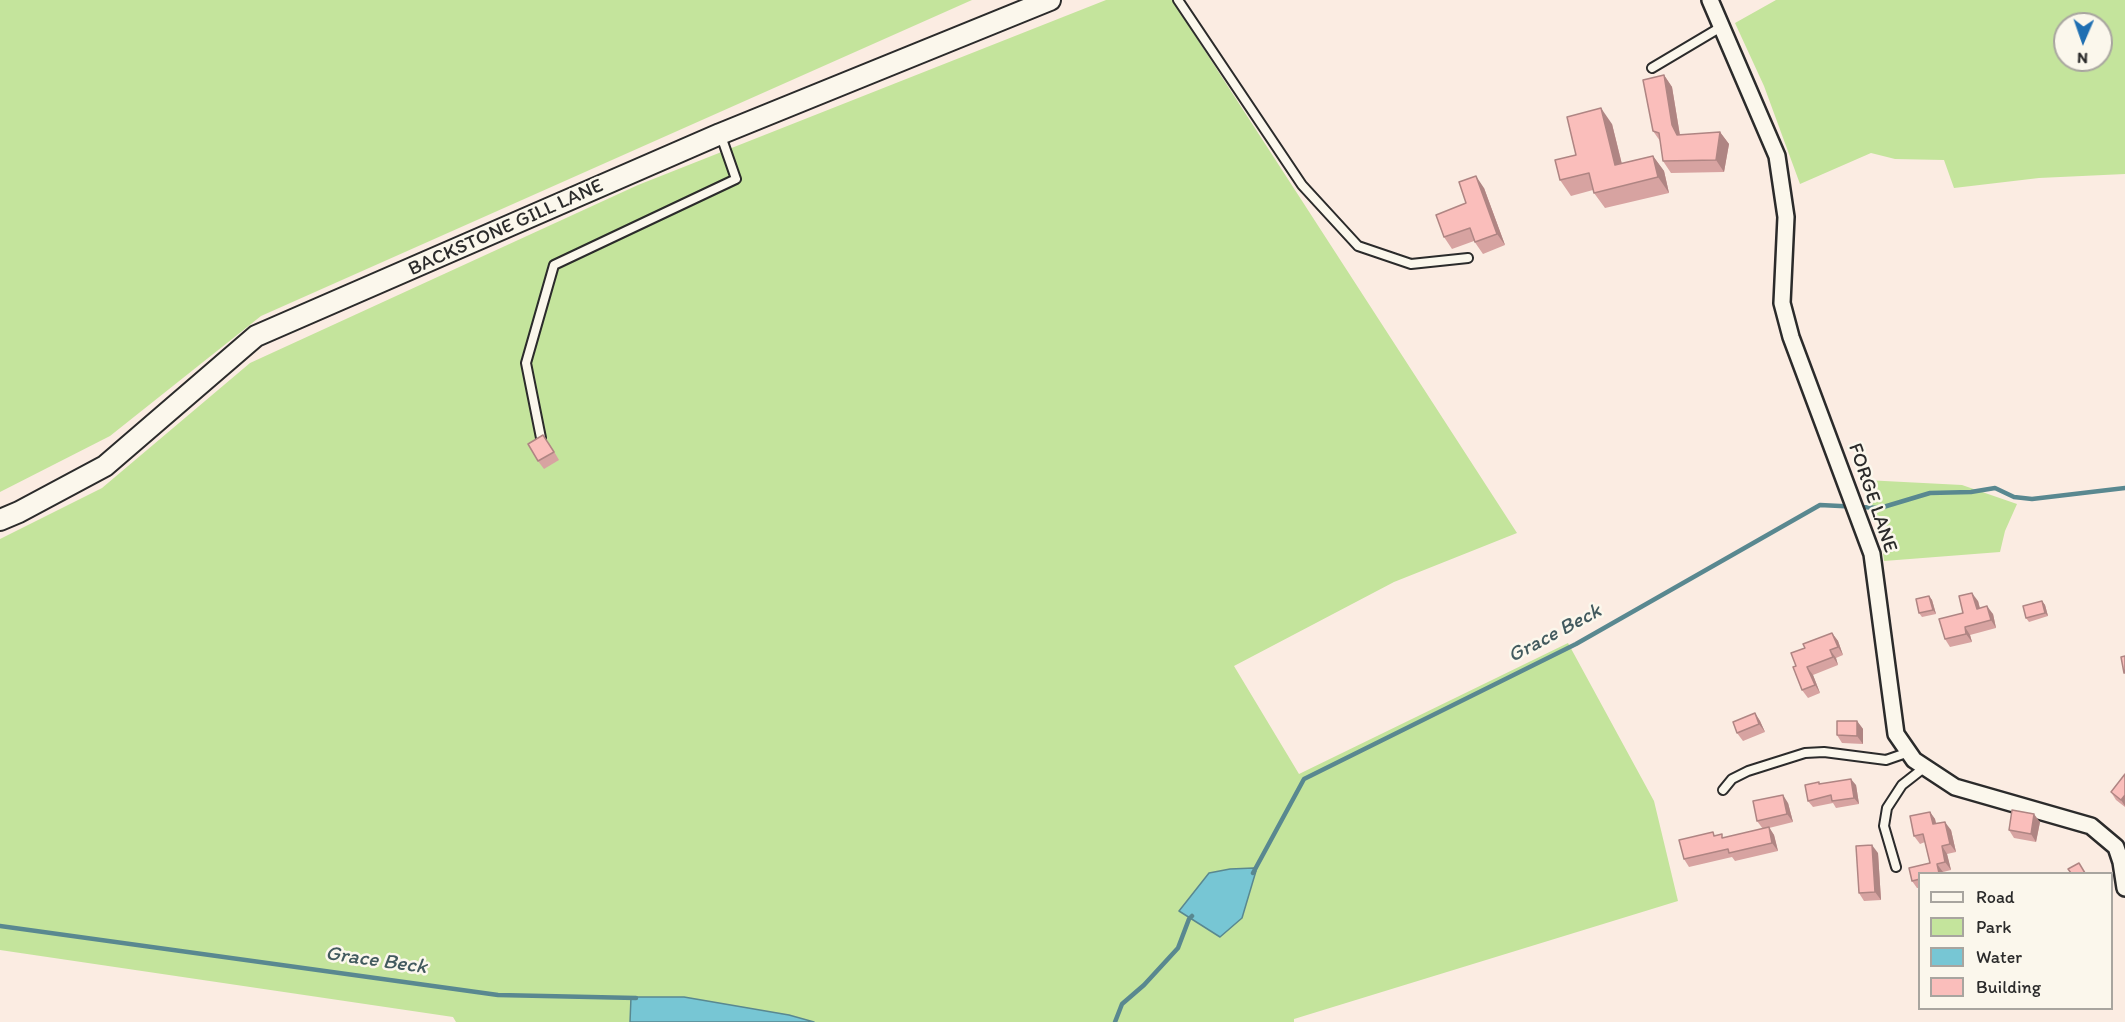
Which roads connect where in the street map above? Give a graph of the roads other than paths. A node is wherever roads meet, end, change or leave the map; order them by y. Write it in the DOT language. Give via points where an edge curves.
graph roads {
  1 [pos="1050,0"];
  2 [pos="1178,0"];
  3 [pos="1710,0"];
  4 [pos="1721,27"];
  5 [pos="1652,68"];
  6 [pos="720,134"];
  7 [pos="1468,258"];
  8 [pos="541,438"];
  9 [pos="0,520"];
  10 [pos="1909,752"];
  11 [pos="1925,767"];
  12 [pos="1723,790"];
  13 [pos="1896,867"];
  14 [pos="2125,888"];
  1 -- 6 [label="street, BACKSTONE GILL LANE"];
  2 -- 7 [label="lane" via="1302,185 1358,246 1411,264"];
  3 -- 4 [label="street, FORGE LANE"];
  4 -- 5 [label="lane"];
  4 -- 10 [label="street, FORGE LANE" via="1777,156 1785,217 1782,303 1791,337 1872,554 1896,734"];
  6 -- 8 [label="lane" via="736,179 554,265 526,363"];
  6 -- 9 [label="street, BACKSTONE GILL LANE" via="256,336 105,466"];
  10 -- 11 [label="street, FORGE LANE"];
  10 -- 12 [label="lane" via="1886,760 1805,753 1748,771 1732,779"];
  11 -- 13 [label="lane" via="1902,785 1887,808 1884,826"];
  11 -- 14 [label="street, FORGE LANE" via="1955,787 2091,826 2116,848"];
}
